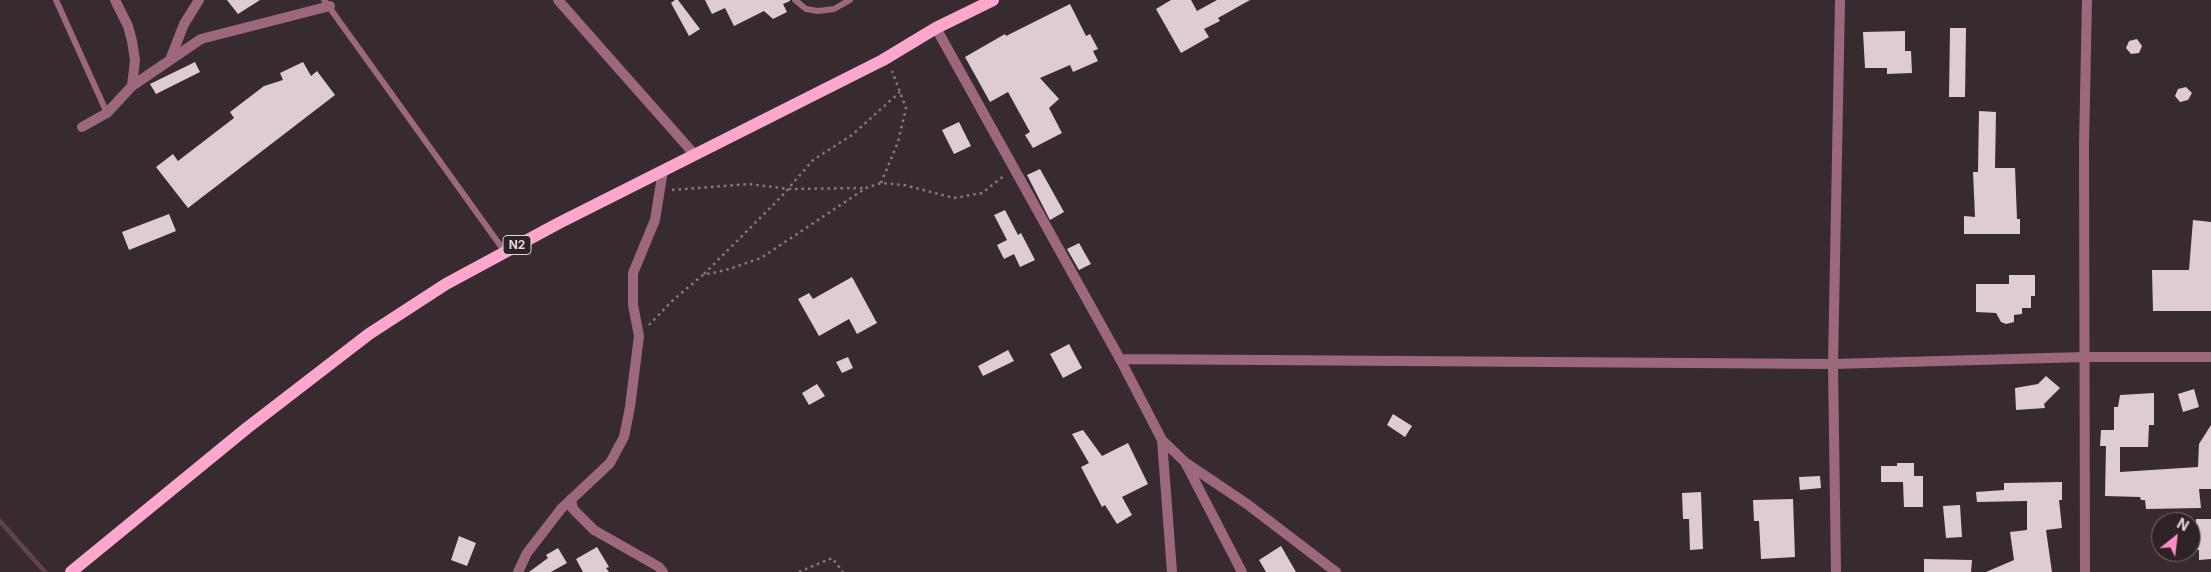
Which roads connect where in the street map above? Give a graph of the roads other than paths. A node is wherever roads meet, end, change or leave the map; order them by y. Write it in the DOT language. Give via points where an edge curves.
graph roads {
  1 [pos="56,0"];
  2 [pos="115,0"];
  3 [pos="199,0"];
  4 [pos="558,0"];
  5 [pos="795,0"];
  6 [pos="850,0"];
  7 [pos="994,0"];
  8 [pos="1840,0"];
  9 [pos="2087,0"];
  10 [pos="327,3"];
  11 [pos="936,28"];
  12 [pos="170,60"];
  13 [pos="132,86"];
  14 [pos="106,113"];
  15 [pos="82,127"];
  16 [pos="696,155"];
  17 [pos="662,170"];
  18 [pos="505,252"];
  19 [pos="2084,357"];
  20 [pos="2211,357"];
  21 [pos="1120,359"];
  22 [pos="1833,364"];
  23 [pos="1162,440"];
  24 [pos="1186,463"];
  25 [pos="571,499"];
  26 [pos="71,572"];
  27 [pos="518,572"];
  28 [pos="663,572"];
  29 [pos="1172,572"];
  30 [pos="1242,572"];
  31 [pos="1336,572"];
  32 [pos="1836,572"];
  33 [pos="2085,572"];
  1 -- 14 [label="lane"];
  2 -- 13 [label="street" via="132,41 135,60"];
  3 -- 12 [label="street" via="184,24"];
  4 -- 16 [label="street"];
  5 -- 6 [label="lane" via="806,9 818,11 834,9"];
  7 -- 11 [label="main road, N2"];
  8 -- 22 [label="street"];
  9 -- 19 [label="street"];
  10 -- 12 [label="street" via="201,39"];
  10 -- 18 [label="lane"];
  11 -- 16 [label="main road, N2" via="883,60"];
  11 -- 21 [label="street"];
  12 -- 13 [label="street"];
  13 -- 14 [label="street"];
  14 -- 15 [label="street"];
  16 -- 17 [label="main road, N2"];
  17 -- 18 [label="main road, N2"];
  17 -- 25 [label="street" via="655,220 633,273 639,336 624,437 605,468"];
  18 -- 26 [label="main road, N2" via="446,284 369,334 247,428"];
  19 -- 20 [label="street"];
  19 -- 22 [label="street"];
  19 -- 33 [label="street"];
  21 -- 22 [label="street"];
  21 -- 23 [label="street"];
  22 -- 32 [label="street"];
  23 -- 24 [label="street"];
  23 -- 29 [label="street"];
  24 -- 30 [label="street"];
  24 -- 31 [label="street" via="1247,504"];
  25 -- 27 [label="street" via="527,554"];
  25 -- 28 [label="street" via="573,509 594,530"];
}
